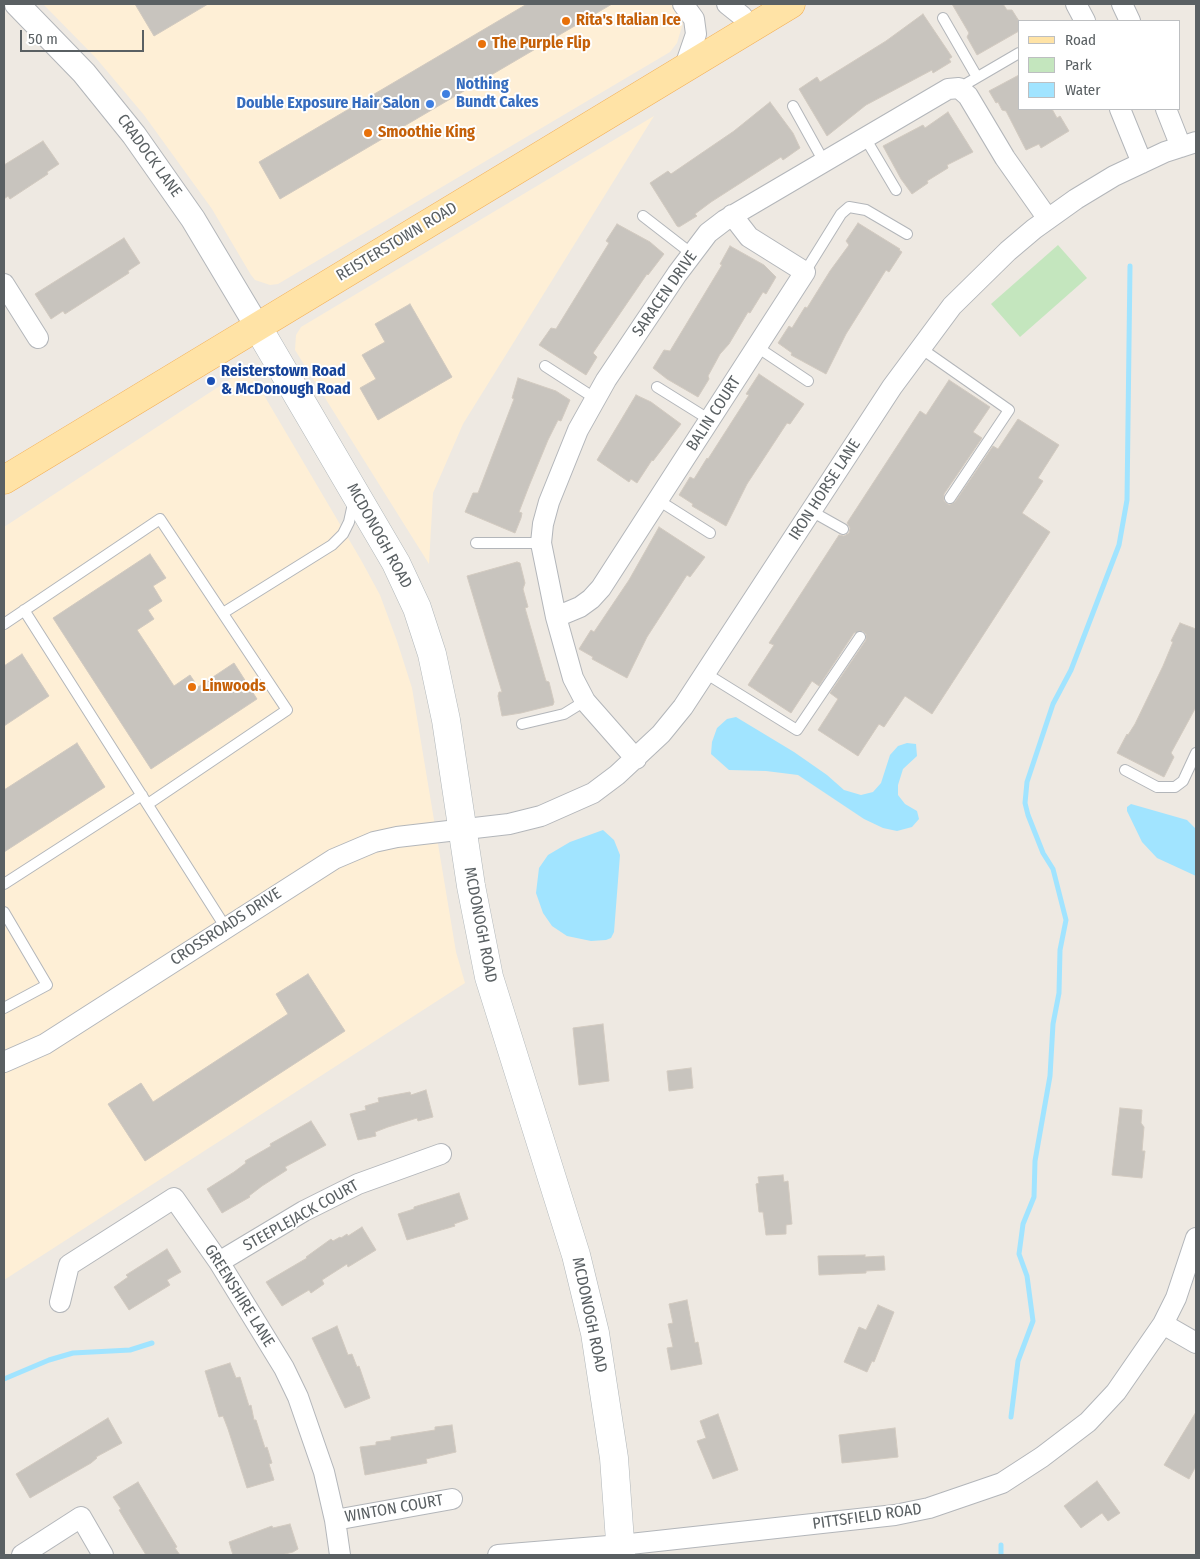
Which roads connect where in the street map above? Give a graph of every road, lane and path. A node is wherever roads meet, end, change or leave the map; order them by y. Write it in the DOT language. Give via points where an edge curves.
graph roads {
  1 [pos="17,4"];
  2 [pos="683,4"];
  3 [pos="728,4"];
  4 [pos="791,4"];
  5 [pos="1076,4"];
  6 [pos="1122,4"];
  7 [pos="943,18"];
  8 [pos="1084,20"];
  9 [pos="1130,20"];
  10 [pos="750,28"];
  11 [pos="1018,54"];
  12 [pos="684,69"];
  13 [pos="977,77"];
  14 [pos="959,88"];
  15 [pos="793,106"];
  16 [pos="1120,110"];
  17 [pos="1167,110"];
  18 [pos="864,136"];
  19 [pos="1189,144"];
  20 [pos="823,160"];
  21 [pos="1142,163"];
  22 [pos="896,190"];
  23 [pos="732,214"];
  24 [pos="643,216"];
  25 [pos="1048,219"];
  26 [pos="907,234"];
  27 [pos="692,254"];
  28 [pos="805,272"];
  29 [pos="4,284"];
  30 [pos="257,326"];
  31 [pos="38,338"];
  32 [pos="757,347"];
  33 [pos="920,347"];
  34 [pos="545,366"];
  35 [pos="808,381"];
  36 [pos="657,387"];
  37 [pos="596,398"];
  38 [pos="710,420"];
  39 [pos="4,480"];
  40 [pos="356,491"];
  41 [pos="950,498"];
  42 [pos="658,500"];
  43 [pos="811,511"];
  44 [pos="843,529"];
  45 [pos="710,533"];
  46 [pos="476,542"];
  47 [pos="541,544"];
  48 [pos="24,610"];
  49 [pos="223,613"];
  50 [pos="556,617"];
  51 [pos="4,624"];
  52 [pos="860,637"];
  53 [pos="705,673"];
  54 [pos="585,701"];
  55 [pos="522,724"];
  56 [pos="1196,753"];
  57 [pos="636,759"];
  58 [pos="1193,765"];
  59 [pos="1125,770"];
  60 [pos="145,800"];
  61 [pos="463,830"];
  62 [pos="4,884"];
  63 [pos="4,912"];
  64 [pos="226,928"];
  65 [pos="4,1008"];
  66 [pos="4,1062"];
  67 [pos="441,1154"];
  68 [pos="1196,1238"];
  69 [pos="219,1262"];
  70 [pos="60,1302"];
  71 [pos="1163,1324"];
  72 [pos="1196,1343"];
  73 [pos="452,1499"];
  74 [pos="335,1520"];
  75 [pos="621,1550"];
  76 [pos="22,1555"];
  77 [pos="103,1555"];
  78 [pos="340,1555"];
  79 [pos="498,1555"];
  1 -- 30 [label="street, CRADOCK LANE" via="84,73 134,135 193,219"];
  2 -- 12 [label="street" via="694,19 696,34"];
  3 -- 10 [label="street"];
  4 -- 10 [label="main road, REISTERSTOWN ROAD"];
  5 -- 8 [label="street"];
  6 -- 9 [label="street"];
  7 -- 13 [label="lane"];
  10 -- 12 [label="main road, REISTERSTOWN ROAD"];
  11 -- 13 [label="lane"];
  12 -- 30 [label="main road, REISTERSTOWN ROAD"];
  13 -- 14 [label="lane"];
  14 -- 18 [label="street, SARACEN DRIVE" via="948,89"];
  14 -- 25 [label="street" via="968,96 1005,158"];
  15 -- 20 [label="lane"];
  16 -- 21 [label="street"];
  17 -- 19 [label="street"];
  18 -- 20 [label="street, SARACEN DRIVE"];
  18 -- 22 [label="lane"];
  19 -- 21 [label="street, IRON HORSE LANE"];
  20 -- 23 [label="street, SARACEN DRIVE"];
  21 -- 25 [label="street, IRON HORSE LANE" via="1114,176"];
  23 -- 27 [label="street, SARACEN DRIVE" via="708,233"];
  23 -- 28 [label="street" via="749,236"];
  24 -- 27 [label="lane"];
  25 -- 33 [label="street, IRON HORSE LANE" via="976,281"];
  26 -- 28 [label="lane" via="866,210 849,207 841,214"];
  27 -- 37 [label="street, SARACEN DRIVE"];
  28 -- 32 [label="street, BALIN COURT"];
  29 -- 31 [label="street"];
  30 -- 39 [label="main road, REISTERSTOWN ROAD"];
  30 -- 40 [label="main road, MCDONOGH ROAD"];
  32 -- 35 [label="lane"];
  32 -- 38 [label="street, BALIN COURT"];
  33 -- 41 [label="lane" via="1009,410"];
  33 -- 43 [label="street, IRON HORSE LANE"];
  34 -- 37 [label="lane"];
  36 -- 38 [label="lane"];
  37 -- 47 [label="street, SARACEN DRIVE" via="578,430 549,502 542,524"];
  38 -- 42 [label="street, BALIN COURT"];
  40 -- 49 [label="lane" via="349,522 332,545"];
  40 -- 61 [label="main road, MCDONOGH ROAD" via="407,584 427,638 446,720"];
  42 -- 45 [label="lane"];
  42 -- 50 [label="street, BALIN COURT" via="591,599"];
  43 -- 44 [label="lane"];
  43 -- 53 [label="street, IRON HORSE LANE"];
  46 -- 47 [label="lane"];
  47 -- 50 [label="street, SARACEN DRIVE"];
  48 -- 49 [label="lane" via="160,519"];
  48 -- 51 [label="lane"];
  48 -- 60 [label="lane"];
  49 -- 60 [label="lane" via="287,710"];
  50 -- 54 [label="street, SARACEN DRIVE" via="574,678"];
  52 -- 53 [label="lane" via="797,730"];
  53 -- 57 [label="street, IRON HORSE LANE" via="683,707"];
  54 -- 55 [label="lane" via="564,714"];
  54 -- 57 [label="street, SARACEN DRIVE"];
  56 -- 58 [label="lane"];
  57 -- 61 [label="street, IRON HORSE LANE" via="570,805 509,824"];
  58 -- 59 [label="lane" via="1183,781 1175,787 1166,788 1157,787"];
  60 -- 62 [label="lane"];
  60 -- 64 [label="lane"];
  61 -- 64 [label="street, CROSSROADS DRIVE" via="397,837 353,850 311,872"];
  61 -- 75 [label="main road, MCDONOGH ROAD" via="489,978 587,1296 608,1412"];
  63 -- 65 [label="lane" via="47,985"];
  64 -- 66 [label="street, CROSSROADS DRIVE" via="45,1044"];
  67 -- 69 [label="street, STEEPLEJACK COURT" via="358,1184 304,1211"];
  68 -- 71 [label="street, PITTSFIELD ROAD" via="1176,1298"];
  69 -- 70 [label="street, GREENSHIRE LANE" via="174,1198 69,1265"];
  69 -- 74 [label="street, GREENSHIRE LANE" via="284,1368 298,1397 324,1472"];
  71 -- 72 [label="street"];
  71 -- 75 [label="street, PITTSFIELD ROAD" via="1116,1392 1088,1422 1002,1483 929,1508 895,1515"];
  73 -- 74 [label="street, WINTON COURT"];
  74 -- 78 [label="street, GREENSHIRE LANE"];
  75 -- 79 [label="street, PITTSFIELD ROAD"];
  76 -- 77 [label="street" via="81,1517"];
}
